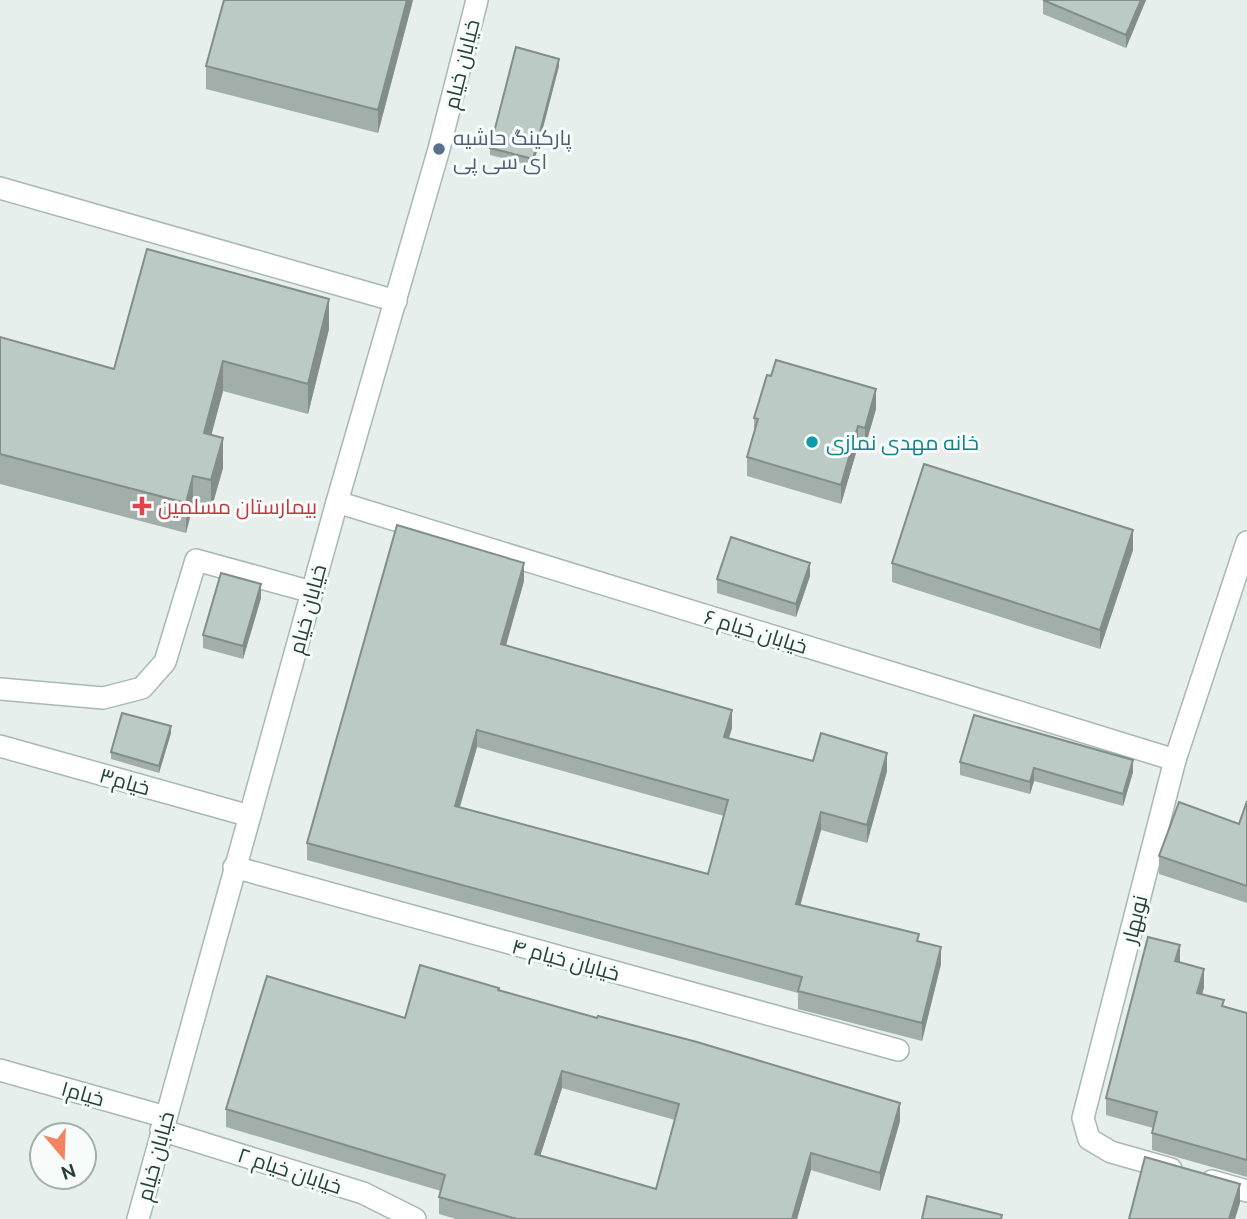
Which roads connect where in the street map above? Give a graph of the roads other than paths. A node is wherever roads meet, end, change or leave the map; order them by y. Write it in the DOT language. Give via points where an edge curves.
graph roads {
  1 [pos="477,0"];
  2 [pos="0,188"];
  3 [pos="396,301"];
  4 [pos="337,502"];
  5 [pos="1247,542"];
  6 [pos="312,592"];
  7 [pos="0,689"];
  8 [pos="0,746"];
  9 [pos="1175,760"];
  10 [pos="250,816"];
  11 [pos="234,867"];
  12 [pos="898,1050"];
  13 [pos="0,1070"];
  14 [pos="164,1123"];
  15 [pos="1247,1191"];
  16 [pos="138,1219"];
  17 [pos="415,1219"];
  1 -- 3 [label="street, خیابان خیام"];
  2 -- 3 [label="street"];
  3 -- 4 [label="street, خیابان خیام"];
  4 -- 6 [label="street, خیابان خیام"];
  4 -- 9 [label="street, خیابان خیام ۶"];
  5 -- 9 [label="street, نوبهار"];
  6 -- 7 [label="street" via="197,560 164,662 142,688 103,698"];
  6 -- 10 [label="street, خیابان خیام"];
  8 -- 10 [label="street, خیام۳"];
  9 -- 15 [label="street, نوبهار" via="1083,1118 1089,1139 1111,1152"];
  10 -- 11 [label="street, خیابان خیام"];
  11 -- 12 [label="street, خیابان خیام ۴"];
  11 -- 14 [label="street, خیابان خیام"];
  13 -- 14 [label="street, ۱خیام"];
  14 -- 16 [label="street, خیابان خیام"];
  14 -- 17 [label="street, خیابان خیام ۲" via="363,1194"];
}
